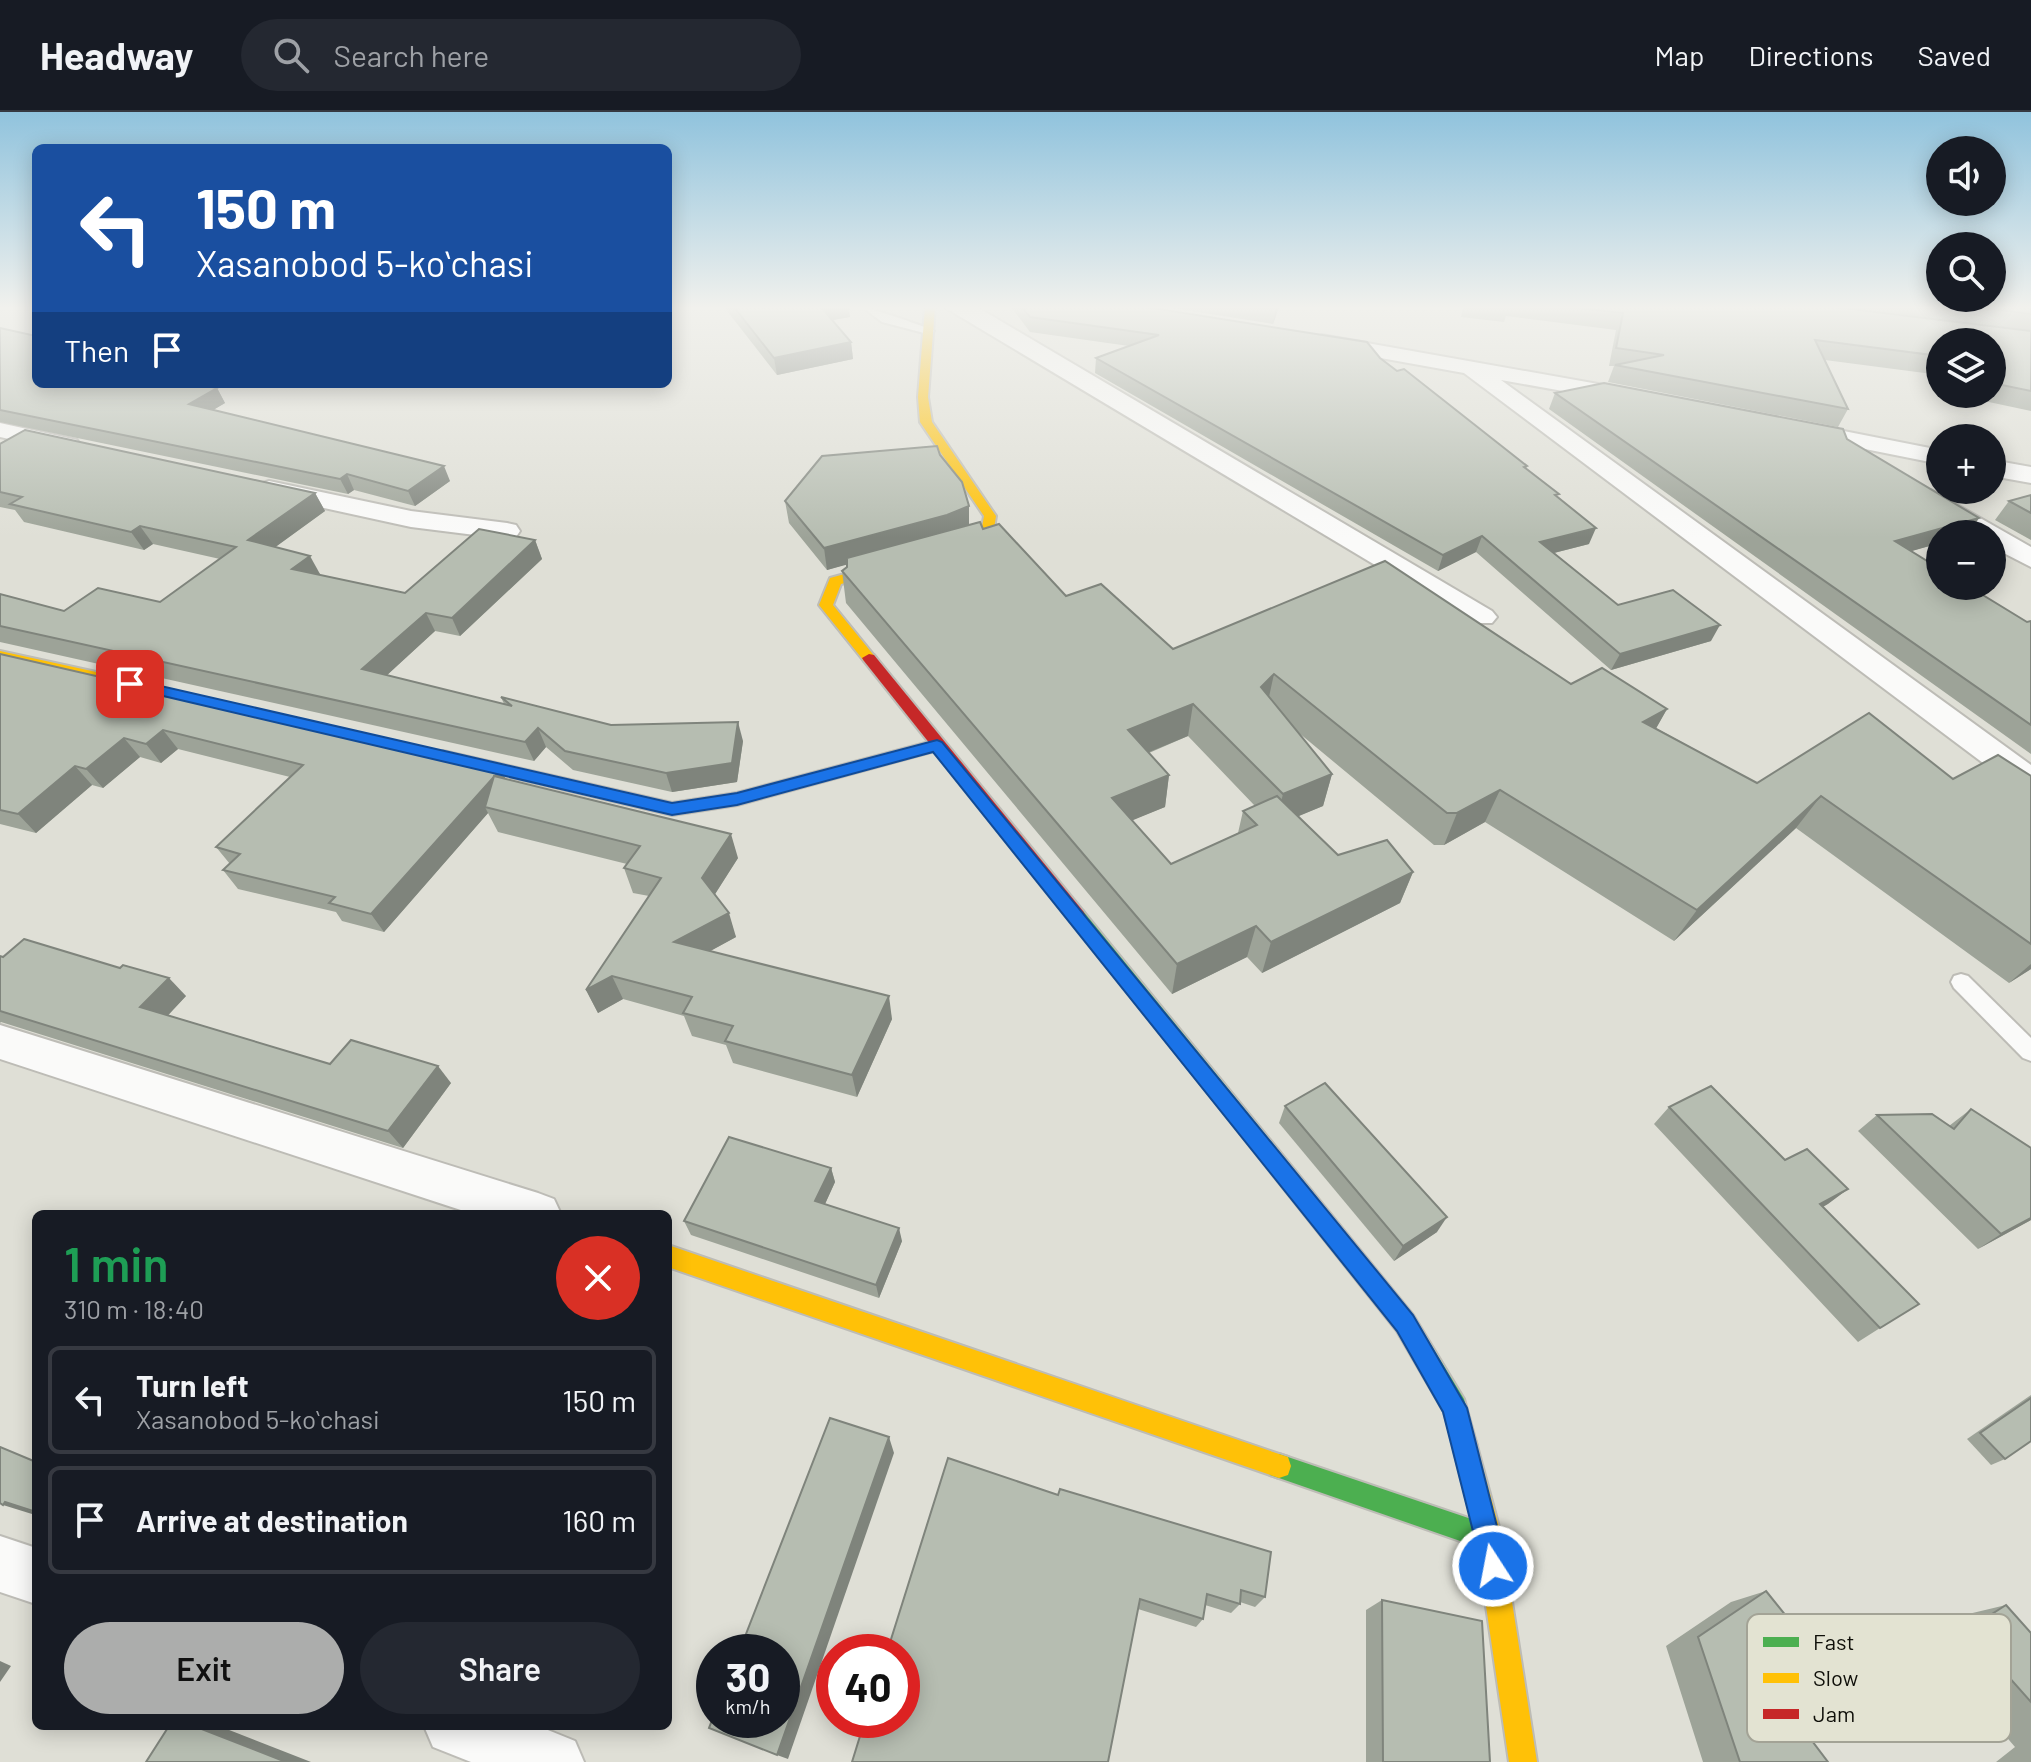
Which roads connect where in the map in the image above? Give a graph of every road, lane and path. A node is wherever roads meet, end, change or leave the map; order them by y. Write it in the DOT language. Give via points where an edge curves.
graph roads {
  1 [pos="924,384"];
  2 [pos="1092,384"];
  3 [pos="1491,384"];
  4 [pos="1566,384"];
  5 [pos="1652,401"];
  6 [pos="1778,425"];
  7 [pos="0,430"];
  8 [pos="1825,434"];
  9 [pos="92,451"];
  10 [pos="1926,454"];
  11 [pos="2006,471"];
  12 [pos="1888,473"];
  13 [pos="2031,475"];
  14 [pos="244,483"];
  15 [pos="1914,488"];
  16 [pos="1966,520"];
  17 [pos="507,531"];
  18 [pos="2006,544"];
  19 [pos="2031,559"];
  20 [pos="1482,617"];
  21 [pos="0,655"];
  22 [pos="163,692"];
  23 [pos="937,745"];
  24 [pos="425,752"];
  25 [pos="2031,782"];
  26 [pos="1961,982"];
  27 [pos="0,1042"];
  28 [pos="2031,1052"];
  29 [pos="525,1210"];
  30 [pos="672,1257"];
  31 [pos="1489,1538"];
  32 [pos="0,1564"];
  33 [pos="32,1575"];
  34 [pos="465,1730"];
  35 [pos="554,1762"];
  36 [pos="1523,1762"];
  1 -- 23 [label="street" via="926,422 990,516 987,535 835,581 826,605"];
  2 -- 20 [label="street"];
  3 -- 25 [label="street"];
  4 -- 5 [label="street"];
  6 -- 8 [label="street"];
  7 -- 9 [label="street"];
  8 -- 10 [label="street"];
  8 -- 12 [label="street"];
  11 -- 13 [label="street"];
  14 -- 17 [label="street" via="411,519"];
  15 -- 16 [label="street"];
  18 -- 19 [label="street"];
  21 -- 22 [label="street"];
  23 -- 24 [label="street" via="737,799 672,809"];
  23 -- 31 [label="street" via="1405,1323 1455,1408"];
  26 -- 28 [label="lane"];
  27 -- 29 [label="street"];
  30 -- 31 [label="street"];
  31 -- 36 [label="street"];
  32 -- 33 [label="street"];
  34 -- 35 [label="street"];
}
